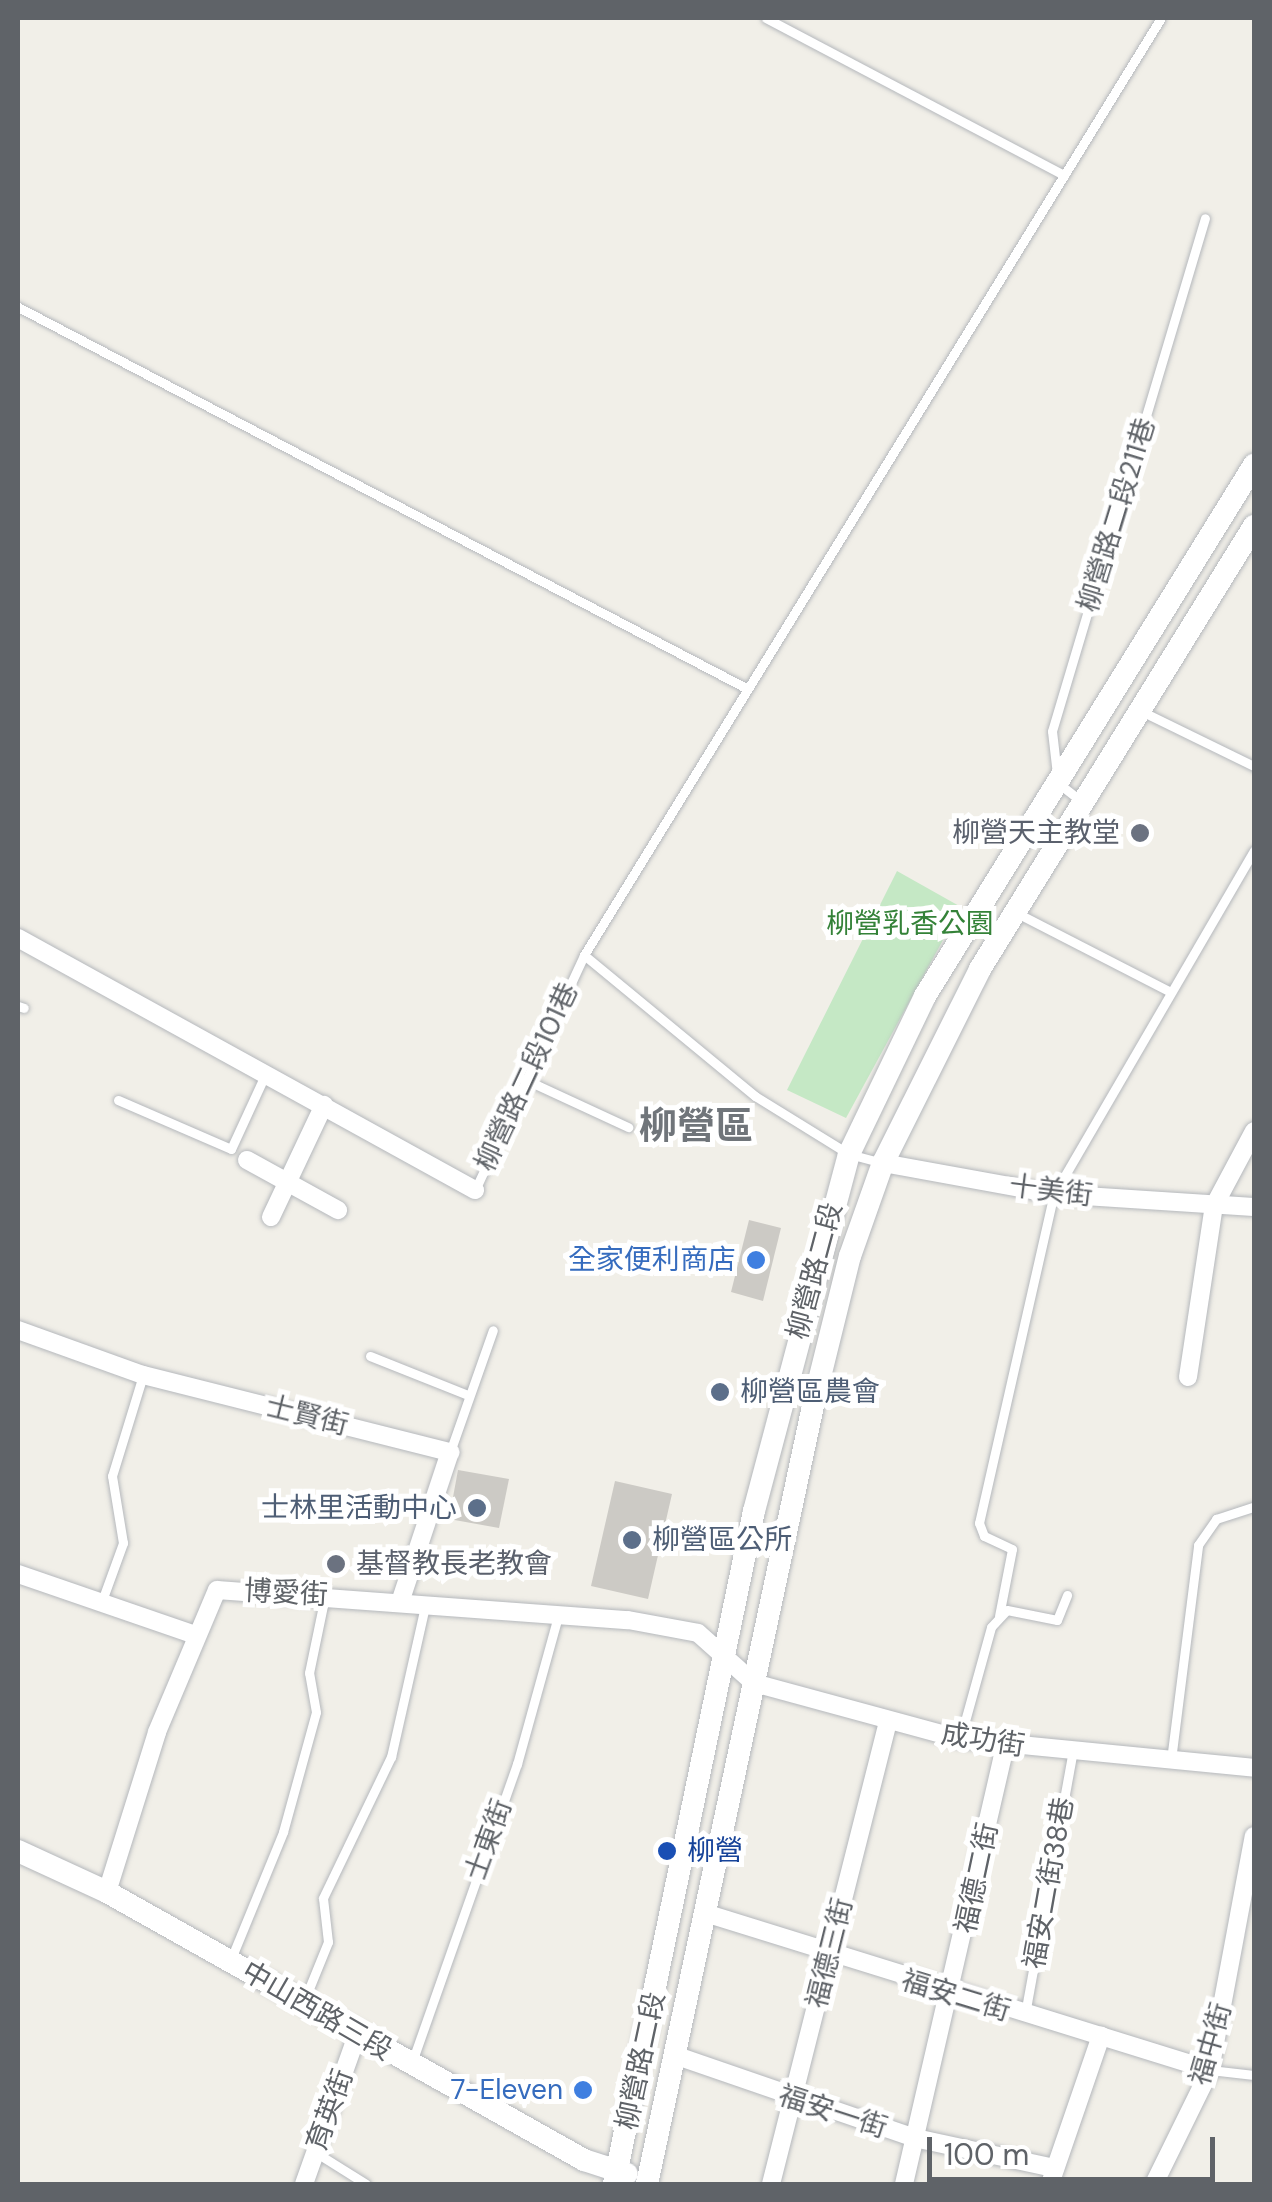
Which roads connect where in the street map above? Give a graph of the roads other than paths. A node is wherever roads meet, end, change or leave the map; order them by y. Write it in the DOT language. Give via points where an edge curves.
graph roads {
  1 [pos="766,18"];
  2 [pos="1161,18"];
  3 [pos="1064,175"];
  4 [pos="1205,218"];
  5 [pos="18,307"];
  6 [pos="1254,464"];
  7 [pos="1254,526"];
  8 [pos="746,688"];
  9 [pos="1141,711"];
  10 [pos="1254,766"];
  11 [pos="1058,783"];
  12 [pos="1084,803"];
  13 [pos="1254,851"];
  14 [pos="1017,912"];
  15 [pos="18,938"];
  16 [pos="584,955"];
  17 [pos="1169,991"];
  18 [pos="266,1072"];
  19 [pos="524,1079"];
  20 [pos="118,1100"];
  21 [pos="324,1105"];
  22 [pos="628,1127"];
  23 [pos="1254,1131"];
  24 [pos="849,1154"];
  25 [pos="247,1160"];
  26 [pos="882,1163"];
  27 [pos="287,1182"];
  28 [pos="475,1190"];
  29 [pos="1054,1194"];
  30 [pos="1214,1206"];
  31 [pos="1254,1206"];
  32 [pos="338,1210"];
  33 [pos="270,1217"];
  34 [pos="18,1330"];
  35 [pos="493,1330"];
  36 [pos="370,1356"];
  37 [pos="143,1375"];
  38 [pos="1188,1377"];
  39 [pos="468,1395"];
  40 [pos="450,1452"];
  41 [pos="1254,1507"];
  42 [pos="18,1574"];
  43 [pos="326,1595"];
  44 [pos="1067,1595"];
  45 [pos="104,1598"];
  46 [pos="401,1599"];
  47 [pos="427,1601"];
  48 [pos="559,1612"];
  49 [pos="999,1616"];
  50 [pos="196,1635"];
  51 [pos="727,1657"];
  52 [pos="754,1683"];
  53 [pos="888,1721"];
  54 [pos="960,1739"];
  55 [pos="1005,1746"];
  56 [pos="1073,1750"];
  57 [pos="1171,1760"];
  58 [pos="1254,1768"];
  59 [pos="1254,1836"];
  60 [pos="18,1851"];
  61 [pos="108,1892"];
  62 [pos="705,1914"];
  63 [pos="828,1958"];
  64 [pos="230,1961"];
  65 [pos="952,1993"];
  66 [pos="303,2004"];
  67 [pos="1024,2016"];
  68 [pos="357,2035"];
  69 [pos="1101,2036"];
  70 [pos="674,2055"];
  71 [pos="411,2064"];
  72 [pos="1210,2070"];
  73 [pos="1254,2075"];
  74 [pos="793,2101"];
  75 [pos="915,2138"];
  76 [pos="315,2152"];
  77 [pos="1052,2176"];
  78 [pos="615,2178"];
  79 [pos="650,2183"];
  80 [pos="304,2184"];
  81 [pos="366,2184"];
  82 [pos="771,2184"];
  83 [pos="904,2184"];
  84 [pos="1154,2184"];
  1 -- 3 [label="lane"];
  2 -- 3 [label="lane"];
  3 -- 8 [label="lane"];
  4 -- 11 [label="lane, 柳營路二段211巷" via="1052,731"];
  5 -- 8 [label="lane"];
  6 -- 11 [label="street, 柳營路二段"];
  7 -- 9 [label="street, 柳營路二段"];
  8 -- 16 [label="lane"];
  9 -- 10 [label="lane"];
  9 -- 12 [label="street, 柳營路二段"];
  11 -- 12 [label="lane"];
  11 -- 24 [label="street, 柳營路二段" via="926,996"];
  12 -- 14 [label="street, 柳營路二段"];
  13 -- 17 [label="lane"];
  14 -- 17 [label="lane"];
  14 -- 26 [label="street, 柳營路二段" via="956,1010"];
  15 -- 18 [label="street, 柳營路二段101巷"];
  16 -- 19 [label="lane, 柳營路二段101巷"];
  16 -- 24 [label="lane, 柳營路二段101巷" via="755,1096"];
  17 -- 29 [label="lane"];
  18 -- 20 [label="lane" via="231,1149"];
  18 -- 21 [label="street, 柳營路二段101巷"];
  19 -- 22 [label="lane"];
  19 -- 28 [label="lane, 柳營路二段101巷"];
  21 -- 27 [label="street"];
  21 -- 28 [label="street, 柳營路二段101巷"];
  23 -- 30 [label="street"];
  24 -- 26 [label="lane, 十美街"];
  24 -- 51 [label="street, 柳營路二段" via="754,1511"];
  25 -- 27 [label="street"];
  26 -- 29 [label="street, 十美街"];
  26 -- 52 [label="street, 柳營路二段" via="850,1256"];
  27 -- 32 [label="street"];
  27 -- 33 [label="street"];
  29 -- 30 [label="street, 十美街"];
  29 -- 49 [label="lane" via="979,1524 984,1536 1012,1549"];
  30 -- 31 [label="street, 十美街"];
  30 -- 38 [label="street"];
  34 -- 37 [label="street, 士賢街"];
  35 -- 39 [label="lane"];
  36 -- 39 [label="lane"];
  37 -- 40 [label="street, 士賢街"];
  37 -- 45 [label="lane" via="112,1476 123,1542"];
  39 -- 40 [label="lane"];
  40 -- 46 [label="street"];
  41 -- 57 [label="lane" via="1216,1520 1198,1545"];
  42 -- 45 [label="street"];
  43 -- 46 [label="street, 博愛街"];
  43 -- 50 [label="street, 博愛街" via="217,1590"];
  43 -- 64 [label="lane" via="309,1673 316,1712 283,1832"];
  44 -- 49 [label="lane" via="1057,1620 1007,1610"];
  45 -- 50 [label="street"];
  46 -- 47 [label="street, 博愛街"];
  47 -- 48 [label="street, 博愛街"];
  47 -- 66 [label="lane" via="391,1757 323,1898 328,1942"];
  48 -- 51 [label="street, 博愛街" via="698,1633"];
  48 -- 71 [label="lane, 士東街" via="516,1764"];
  49 -- 54 [label="lane"];
  50 -- 61 [label="street, 博愛街"];
  51 -- 52 [label="street, 成功街"];
  51 -- 78 [label="street, 柳營路二段"];
  52 -- 53 [label="street, 成功街"];
  52 -- 62 [label="street, 柳營路二段"];
  53 -- 54 [label="street, 成功街"];
  53 -- 63 [label="street, 福德三街"];
  54 -- 55 [label="street, 成功街"];
  55 -- 56 [label="street, 成功街"];
  55 -- 65 [label="street, 福德二街"];
  56 -- 57 [label="street, 成功街"];
  56 -- 67 [label="lane, 福安二街38巷"];
  57 -- 58 [label="street, 成功街"];
  59 -- 72 [label="street, 福中街"];
  60 -- 61 [label="street, 中山西路三段"];
  61 -- 64 [label="street, 中山西路三段"];
  62 -- 63 [label="street, 福安二街"];
  62 -- 70 [label="street, 柳營路二段"];
  63 -- 65 [label="street, 福安二街"];
  63 -- 74 [label="street, 福德三街"];
  64 -- 66 [label="street, 中山西路三段"];
  65 -- 67 [label="street, 福安二街"];
  65 -- 75 [label="street, 福德二街"];
  66 -- 68 [label="street, 中山西路三段"];
  67 -- 69 [label="street, 福安二街"];
  68 -- 71 [label="street, 中山西路三段"];
  68 -- 76 [label="street, 育英街"];
  69 -- 72 [label="street, 福安二街"];
  69 -- 77 [label="street"];
  70 -- 74 [label="street, 福安一街"];
  70 -- 79 [label="street, 柳營路二段"];
  71 -- 78 [label="street, 中山西路三段"];
  72 -- 73 [label="lane"];
  72 -- 84 [label="street, 福中街"];
  74 -- 75 [label="street, 福安一街"];
  74 -- 82 [label="street, 福德三街"];
  75 -- 77 [label="street, 福安一街"];
  75 -- 83 [label="street, 福德二街"];
  76 -- 80 [label="street, 育英街"];
  76 -- 81 [label="lane"];
  78 -- 79 [label="street, 中山西路三段"];
}
